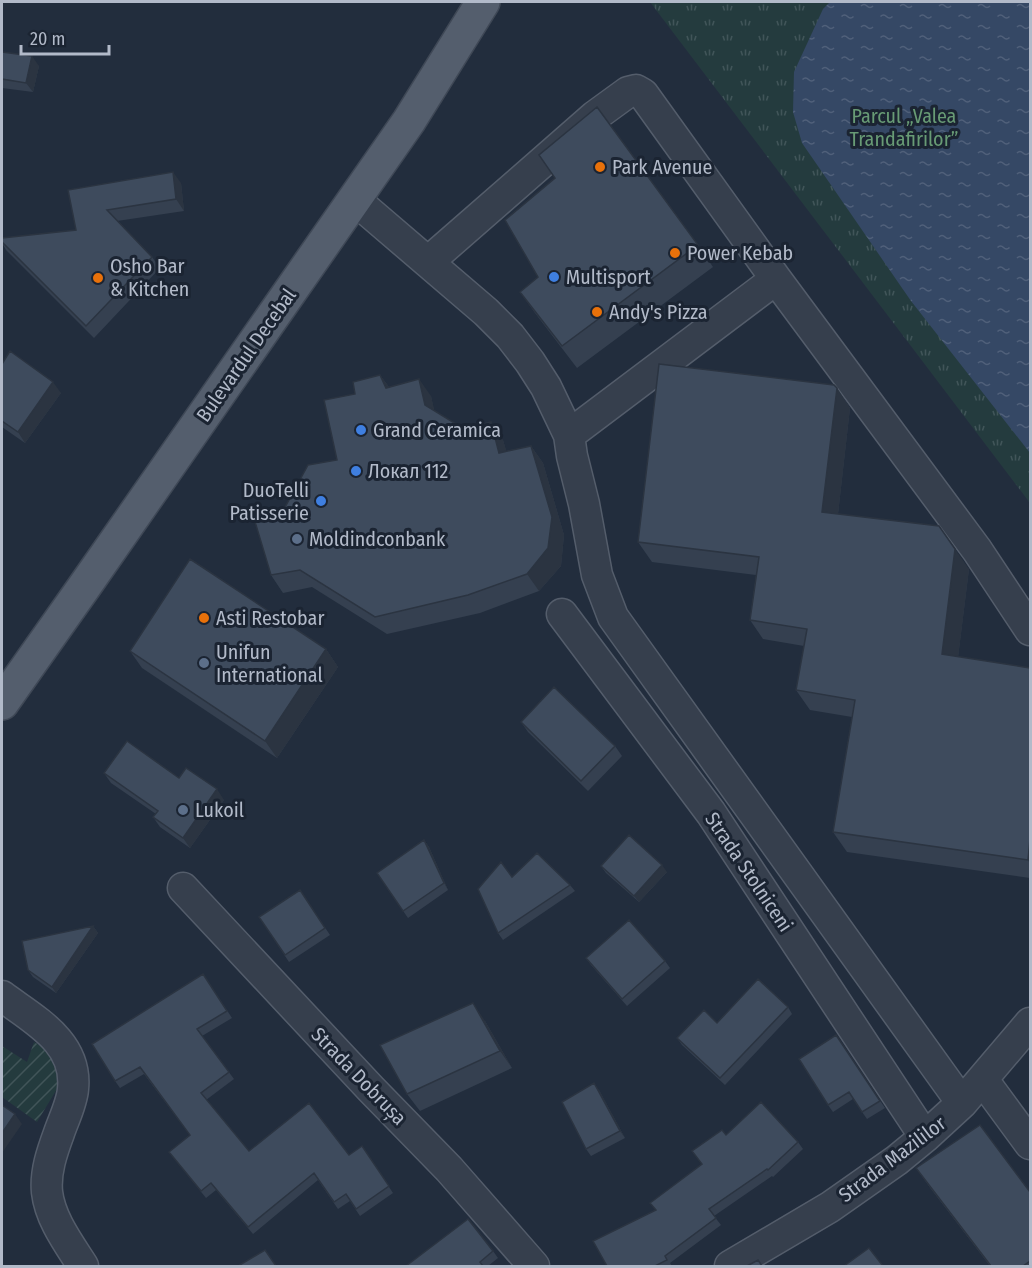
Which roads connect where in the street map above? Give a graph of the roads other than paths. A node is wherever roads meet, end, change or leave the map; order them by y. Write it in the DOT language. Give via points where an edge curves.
graph roads {
  1 [pos="483,2"];
  2 [pos="354,199"];
  3 [pos="428,262"];
  4 [pos="776,279"];
  5 [pos="569,435"];
  6 [pos="562,614"];
  7 [pos="1030,630"];
  8 [pos="2,703"];
  9 [pos="183,888"];
  10 [pos="2,996"];
  11 [pos="1030,1023"];
  12 [pos="983,1080"];
  13 [pos="962,1103"];
  14 [pos="925,1137"];
  15 [pos="1030,1144"];
  16 [pos="82,1266"];
  17 [pos="534,1266"];
  18 [pos="730,1266"];
  1 -- 2 [label="main road, Bulevardul Decebal" via="409,121"];
  2 -- 3 [label="street"];
  2 -- 8 [label="main road, Bulevardul Decebal"];
  3 -- 4 [label="street" via="595,116 636,90 643,94"];
  3 -- 5 [label="street" via="510,336 546,387"];
  4 -- 5 [label="street"];
  4 -- 7 [label="street" via="977,550"];
  5 -- 13 [label="street" via="597,575 613,617"];
  6 -- 14 [label="street, Strada Stolniceni" via="711,813"];
  9 -- 17 [label="street, Strada Dobrușa" via="449,1169"];
  10 -- 16 [label="street" via="51,1033 67,1053 73,1090 51,1155 47,1193 55,1218"];
  11 -- 12 [label="street, Strada Mazililor"];
  12 -- 13 [label="street, Strada Mazililor"];
  12 -- 15 [label="street"];
  13 -- 14 [label="street, Strada Mazililor"];
  14 -- 18 [label="street, Strada Mazililor" via="830,1207"];
}
